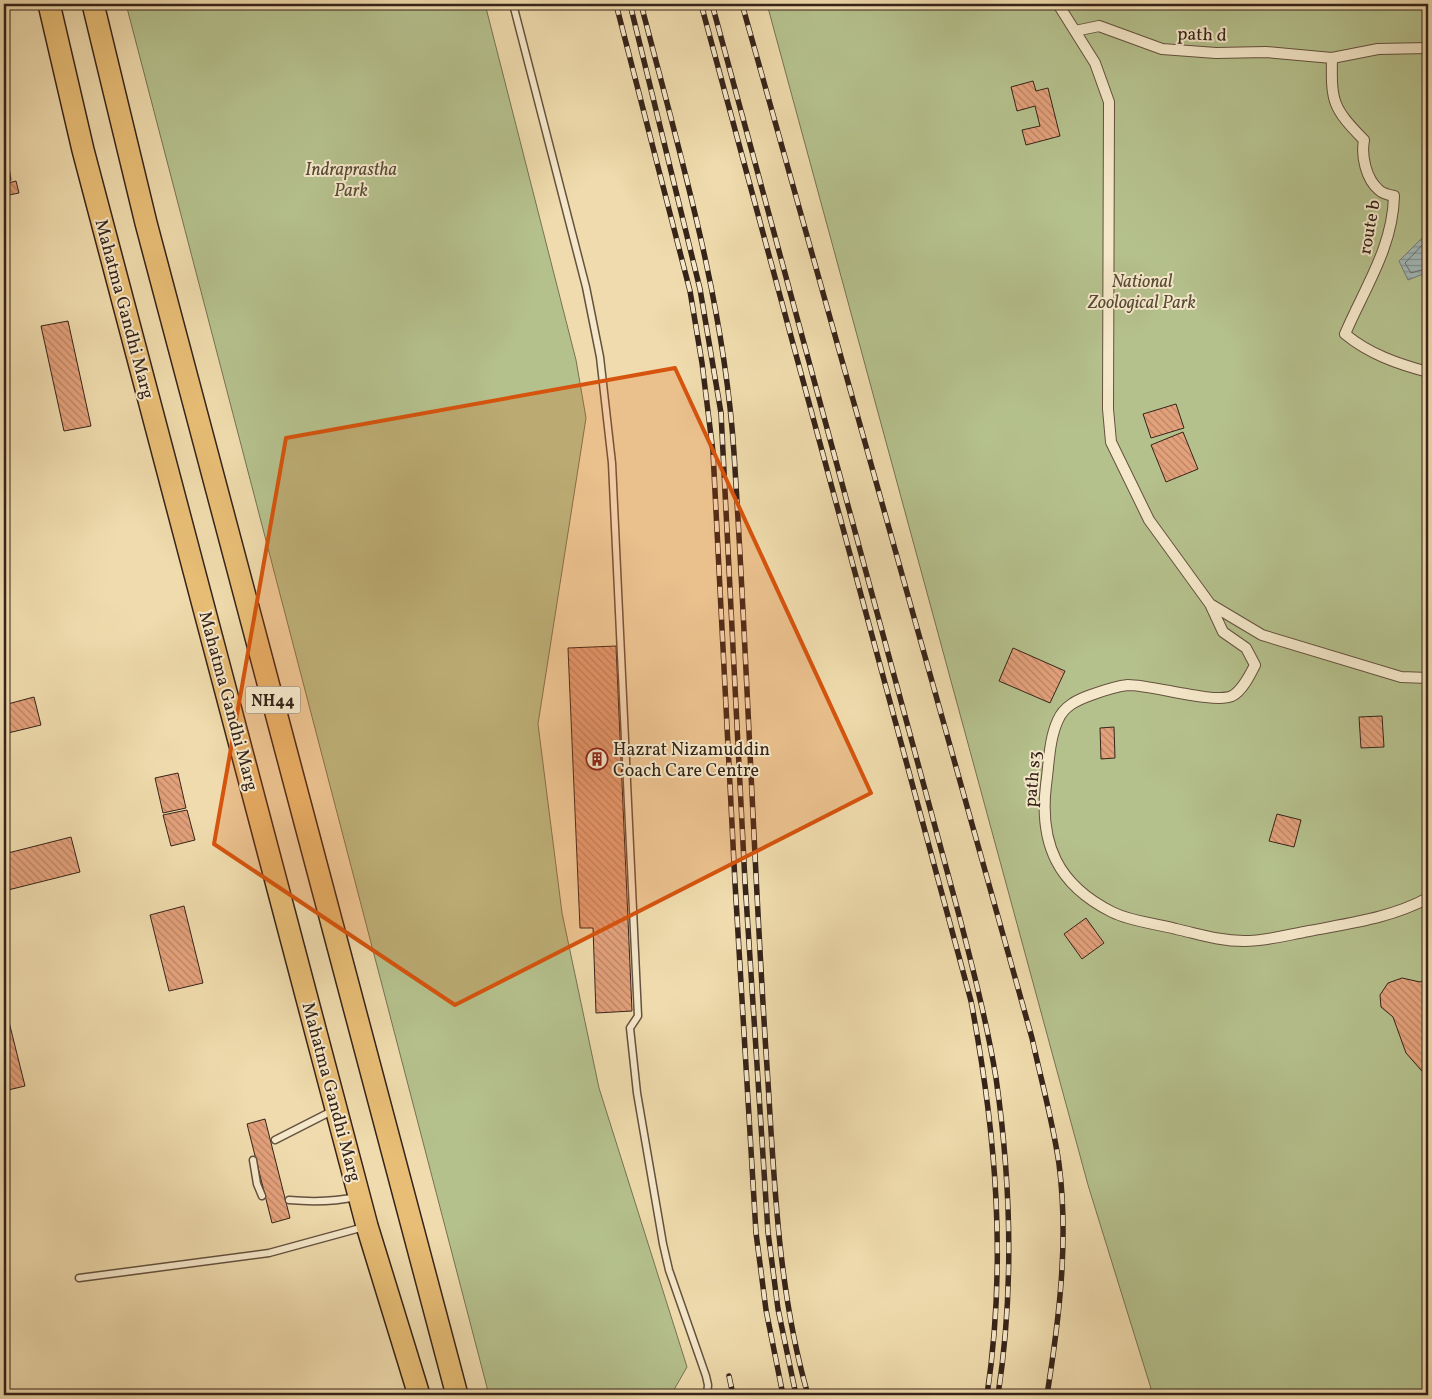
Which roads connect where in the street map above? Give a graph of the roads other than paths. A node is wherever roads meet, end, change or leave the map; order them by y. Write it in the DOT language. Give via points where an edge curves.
graph roads {
  1 [pos="49,4"];
  2 [pos="93,4"];
  3 [pos="514,4"];
  4 [pos="1058,4"];
  5 [pos="1075,32"];
  6 [pos="1428,48"];
  7 [pos="1332,58"];
  8 [pos="1428,372"];
  9 [pos="1210,604"];
  10 [pos="1428,678"];
  11 [pos="1428,898"];
  12 [pos="336,1109"];
  13 [pos="275,1140"];
  14 [pos="253,1160"];
  15 [pos="262,1196"];
  16 [pos="360,1196"];
  17 [pos="289,1200"];
  18 [pos="367,1226"];
  19 [pos="79,1278"];
  20 [pos="419,1395"];
  21 [pos="457,1395"];
  22 [pos="707,1395"];
  1 -- 12 [label="highway, Mahatma Gandhi Marg" via="83,150"];
  2 -- 21 [label="highway, NH44" via="146,223"];
  3 -- 22 [label="lane" via="586,286 600,357 612,462 622,643 638,1016 630,1028 637,1094 663,1244 706,1376"];
  4 -- 5 [label="street"];
  5 -- 7 [label="street, path d" via="1099,26 1170,50 1266,52"];
  5 -- 9 [label="street" via="1095,63 1108,102 1108,409 1111,442 1149,520"];
  6 -- 7 [label="street" via="1378,50"];
  7 -- 8 [label="street, route b" via="1332,97 1340,116 1364,140 1362,149 1368,174 1379,191 1394,196 1378,268 1346,334 1385,359"];
  9 -- 10 [label="street" via="1262,635 1401,677"];
  9 -- 11 [label="street, path s3" via="1223,632 1246,648 1255,665 1247,680 1233,696 1215,699 1127,685 1073,701 1058,719 1051,746 1044,806 1047,840 1053,857 1079,892 1112,913 1205,938 1243,942 1277,939 1392,914"];
  12 -- 13 [label="lane"];
  12 -- 16 [label="highway, Mahatma Gandhi Marg"];
  14 -- 15 [label="lane"];
  16 -- 17 [label="lane" via="339,1201"];
  16 -- 18 [label="highway, Mahatma Gandhi Marg"];
  18 -- 19 [label="lane" via="269,1253"];
  18 -- 20 [label="highway, Mahatma Gandhi Marg"];
}
